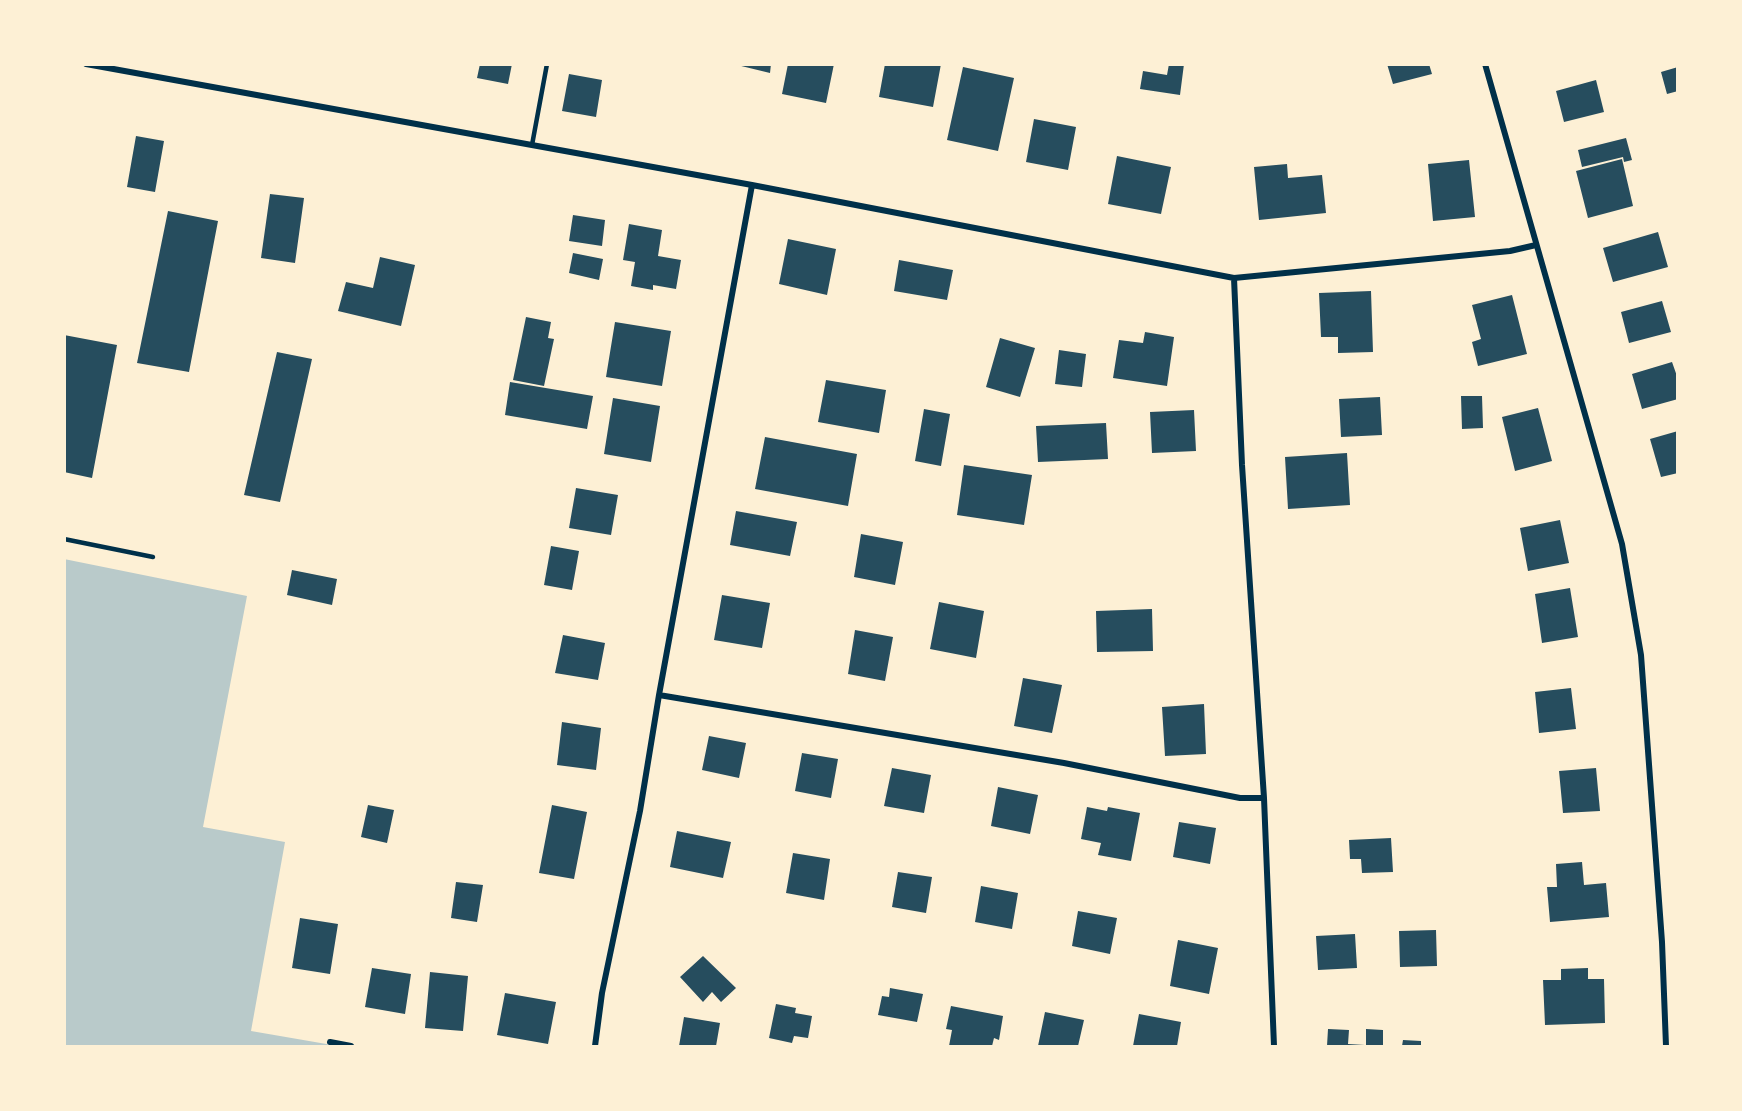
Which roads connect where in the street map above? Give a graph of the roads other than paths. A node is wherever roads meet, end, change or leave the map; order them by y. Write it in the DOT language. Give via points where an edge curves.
graph roads {
  1 [pos="86,64"];
  2 [pos="547,64"];
  3 [pos="1485,64"];
  4 [pos="532,145"];
  5 [pos="752,185"];
  6 [pos="1536,245"];
  7 [pos="1234,278"];
  8 [pos="64,539"];
  9 [pos="153,557"];
  10 [pos="659,695"];
  11 [pos="1264,798"];
  12 [pos="330,1042"];
  13 [pos="351,1047"];
  14 [pos="595,1047"];
  15 [pos="1274,1047"];
  16 [pos="1666,1047"];
  1 -- 4 [label="street"];
  2 -- 4 [label="lane"];
  3 -- 6 [label="street"];
  4 -- 5 [label="street"];
  5 -- 7 [label="street"];
  5 -- 10 [label="street"];
  6 -- 7 [label="street" via="1510,251"];
  6 -- 16 [label="street" via="1622,544 1641,655"];
  7 -- 11 [label="street"];
  8 -- 9 [label="lane"];
  10 -- 11 [label="street" via="1064,763 1240,798"];
  10 -- 14 [label="street"];
  11 -- 15 [label="street"];
  12 -- 13 [label="street"];
}
